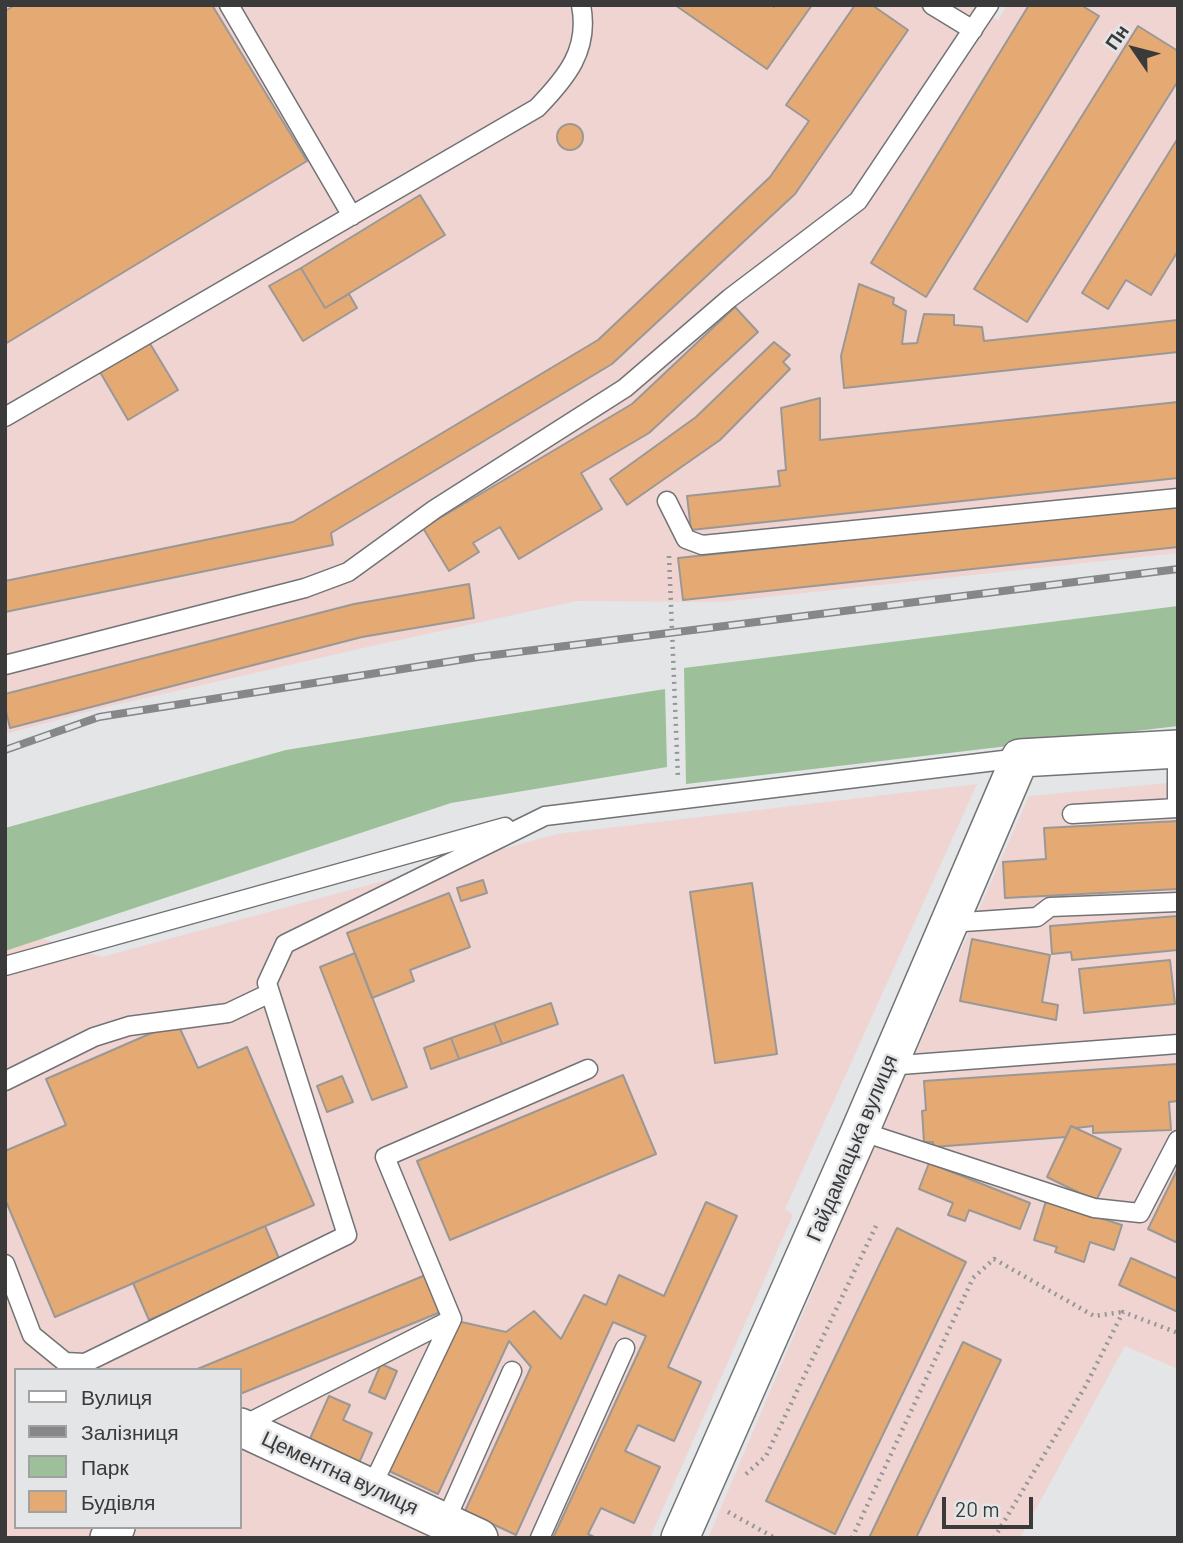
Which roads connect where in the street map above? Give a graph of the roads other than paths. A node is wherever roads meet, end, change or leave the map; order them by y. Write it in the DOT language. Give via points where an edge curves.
graph roads {
  1 [pos="229,5"];
  2 [pos="581,5"];
  3 [pos="932,5"];
  4 [pos="989,5"];
  5 [pos="973,30"];
  6 [pos="352,216"];
  7 [pos="5,417"];
  8 [pos="1178,498"];
  9 [pos="667,501"];
  10 [pos="5,665"];
  11 [pos="1177,749"];
  12 [pos="1020,758"];
  13 [pos="1177,808"];
  14 [pos="1072,814"];
  15 [pos="545,816"];
  16 [pos="1178,902"];
  17 [pos="949,923"];
  18 [pos="5,966"];
  19 [pos="270,993"];
  20 [pos="1178,1044"];
  21 [pos="887,1066"];
  22 [pos="587,1069"];
  23 [pos="5,1081"];
  24 [pos="860,1131"];
  25 [pos="1178,1139"];
  26 [pos="5,1264"];
  27 [pos="452,1319"];
  28 [pos="625,1348"];
  29 [pos="512,1371"];
  30 [pos="242,1426"];
  31 [pos="242,1428"];
  32 [pos="371,1488"];
  33 [pos="445,1522"];
  34 [pos="479,1538"];
  35 [pos="541,1538"];
  36 [pos="680,1538"];
  1 -- 6 [label="lane"];
  2 -- 6 [label="lane" via="584,20 578,51 564,81 537,108"];
  3 -- 5 [label="lane"];
  4 -- 5 [label="lane"];
  5 -- 10 [label="lane" via="858,201 730,298 625,388 435,509 348,572 305,588"];
  6 -- 7 [label="lane"];
  8 -- 9 [label="lane" via="702,545 686,539"];
  11 -- 12 [label="street"];
  11 -- 13 [label="lane"];
  12 -- 15 [label="lane"];
  12 -- 17 [label="street, Гайдамацька вулиця"];
  13 -- 14 [label="lane"];
  15 -- 18 [label="lane"];
  15 -- 19 [label="lane" via="285,944 267,983"];
  16 -- 17 [label="lane" via="1050,907 1037,918"];
  17 -- 21 [label="street, Гайдамацька вулиця"];
  19 -- 23 [label="lane" via="228,1013 129,1026 94,1037"];
  19 -- 26 [label="lane" via="347,1235 85,1363 65,1362 33,1335"];
  20 -- 21 [label="lane"];
  21 -- 24 [label="street, Гайдамацька вулиця"];
  22 -- 27 [label="lane" via="385,1157"];
  24 -- 25 [label="lane" via="1094,1209 1140,1213"];
  24 -- 36 [label="street, Гайдамацька вулиця"];
  27 -- 30 [label="lane"];
  27 -- 32 [label="lane"];
  28 -- 35 [label="lane"];
  29 -- 33 [label="lane"];
  31 -- 32 [label="street, Цементна вулиця"];
  32 -- 33 [label="street, Цементна вулиця"];
  33 -- 34 [label="street, Цементна вулиця"];
}
